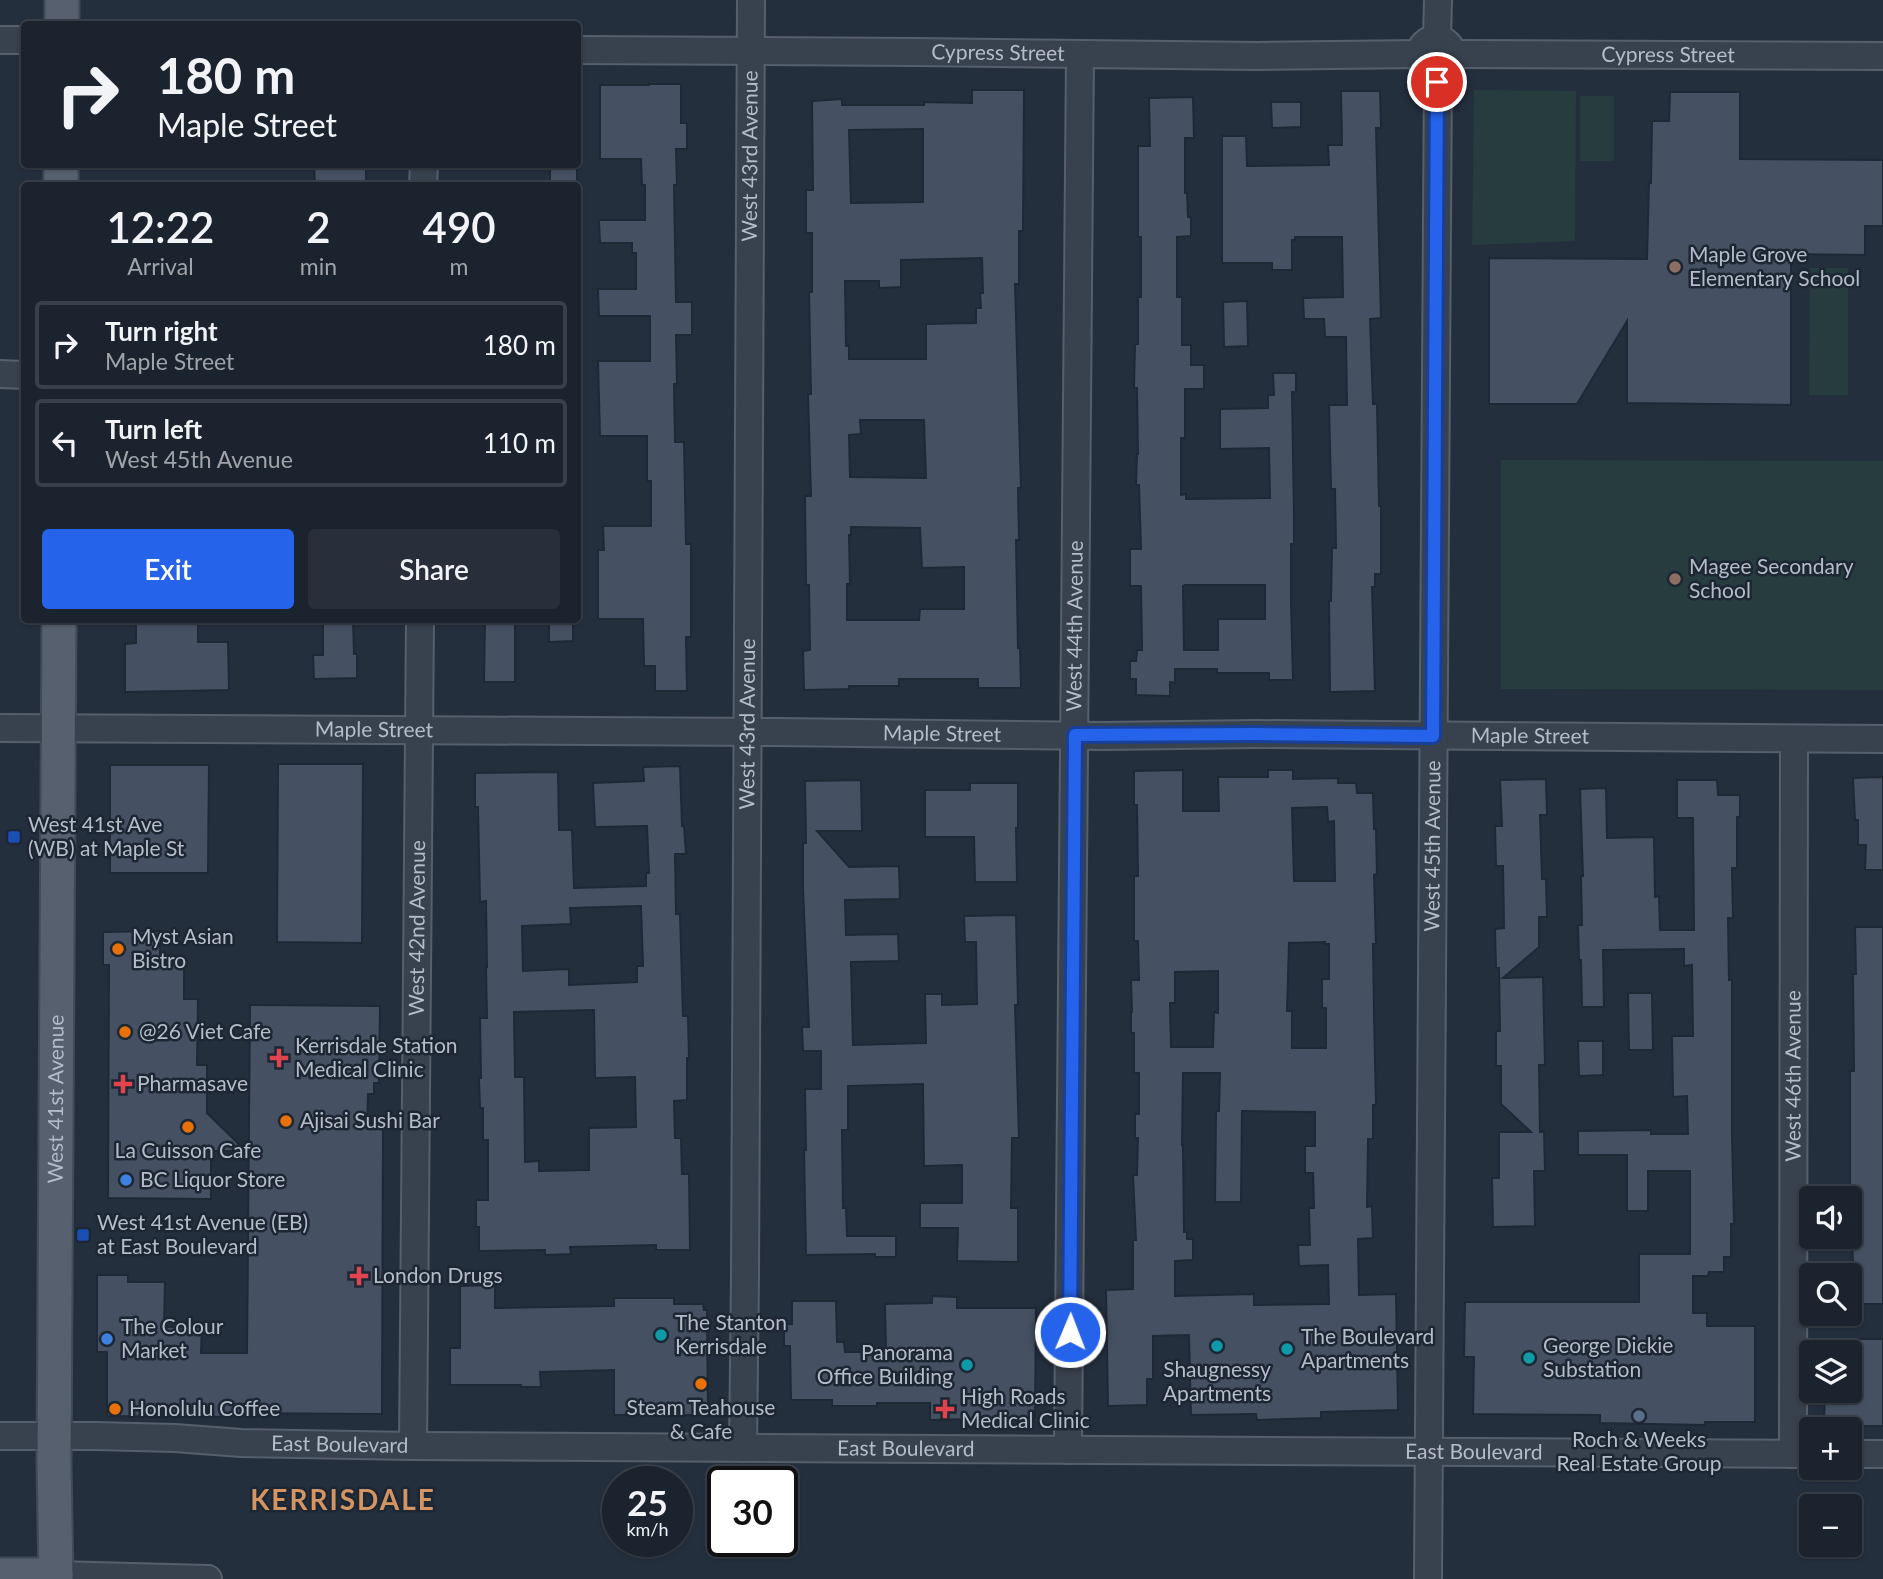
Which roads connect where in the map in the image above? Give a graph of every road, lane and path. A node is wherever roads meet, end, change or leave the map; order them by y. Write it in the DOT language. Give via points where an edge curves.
graph roads {
  1 [pos="62,0"];
  2 [pos="751,0"];
  3 [pos="1437,0"];
  4 [pos="62,21"];
  5 [pos="0,40"];
  6 [pos="21,40"];
  7 [pos="581,50"];
  8 [pos="751,51"];
  9 [pos="1080,54"];
  10 [pos="1437,54"];
  11 [pos="1883,56"];
  12 [pos="0,374"];
  13 [pos="21,375"];
  14 [pos="59,623"];
  15 [pos="420,623"];
  16 [pos="0,728"];
  17 [pos="59,728"];
  18 [pos="419,731"];
  19 [pos="748,732"];
  20 [pos="1075,735"];
  21 [pos="1433,736"];
  22 [pos="1794,738"];
  23 [pos="1883,739"];
  24 [pos="1802,1417"];
  25 [pos="0,1436"];
  26 [pos="54,1436"];
  27 [pos="413,1446"];
  28 [pos="743,1448"];
  29 [pos="1069,1450"];
  30 [pos="1428,1452"];
  31 [pos="1799,1454"];
  32 [pos="1862,1454"];
  33 [pos="1883,1454"];
  34 [pos="0,1575"];
  35 [pos="57,1577"];
  36 [pos="208,1579"];
  37 [pos="1428,1579"];
  1 -- 4 [label="main road"];
  2 -- 8 [label="street, West 43rd Avenue"];
  3 -- 10 [label="street, West 45th Avenue"];
  5 -- 6 [label="street"];
  7 -- 8 [label="street, Cypress Street"];
  8 -- 9 [label="street, Cypress Street"];
  8 -- 19 [label="street, West 43rd Avenue"];
  9 -- 10 [label="street, Cypress Street"];
  9 -- 20 [label="street, West 44th Avenue"];
  10 -- 11 [label="street, Cypress Street"];
  10 -- 21 [label="street, West 45th Avenue"];
  12 -- 13 [label="street"];
  14 -- 17 [label="main road, West 41st Avenue"];
  15 -- 18 [label="street, West 42nd Avenue"];
  16 -- 17 [label="street, Maple Street"];
  17 -- 18 [label="street, Maple Street"];
  17 -- 26 [label="main road, West 41st Avenue"];
  18 -- 19 [label="street, Maple Street"];
  18 -- 27 [label="street, West 42nd Avenue"];
  19 -- 20 [label="street, Maple Street"];
  19 -- 28 [label="street, West 43rd Avenue"];
  20 -- 21 [label="street, Maple Street"];
  20 -- 29 [label="street, West 44th Avenue"];
  21 -- 22 [label="street, Maple Street"];
  21 -- 30 [label="street, West 45th Avenue"];
  22 -- 23 [label="street, Maple Street"];
  22 -- 24 [label="street, West 46th Avenue"];
  25 -- 26 [label="street, East Boulevard"];
  26 -- 27 [label="street, East Boulevard"];
  26 -- 35 [label="main road, West 41st Avenue"];
  27 -- 28 [label="street, East Boulevard"];
  28 -- 29 [label="street, East Boulevard"];
  29 -- 30 [label="street, East Boulevard"];
  30 -- 31 [label="street, East Boulevard"];
  30 -- 37 [label="street, West 45th Avenue"];
  32 -- 33 [label="street"];
  34 -- 35 [label="main road"];
  35 -- 36 [label="street"];
}
